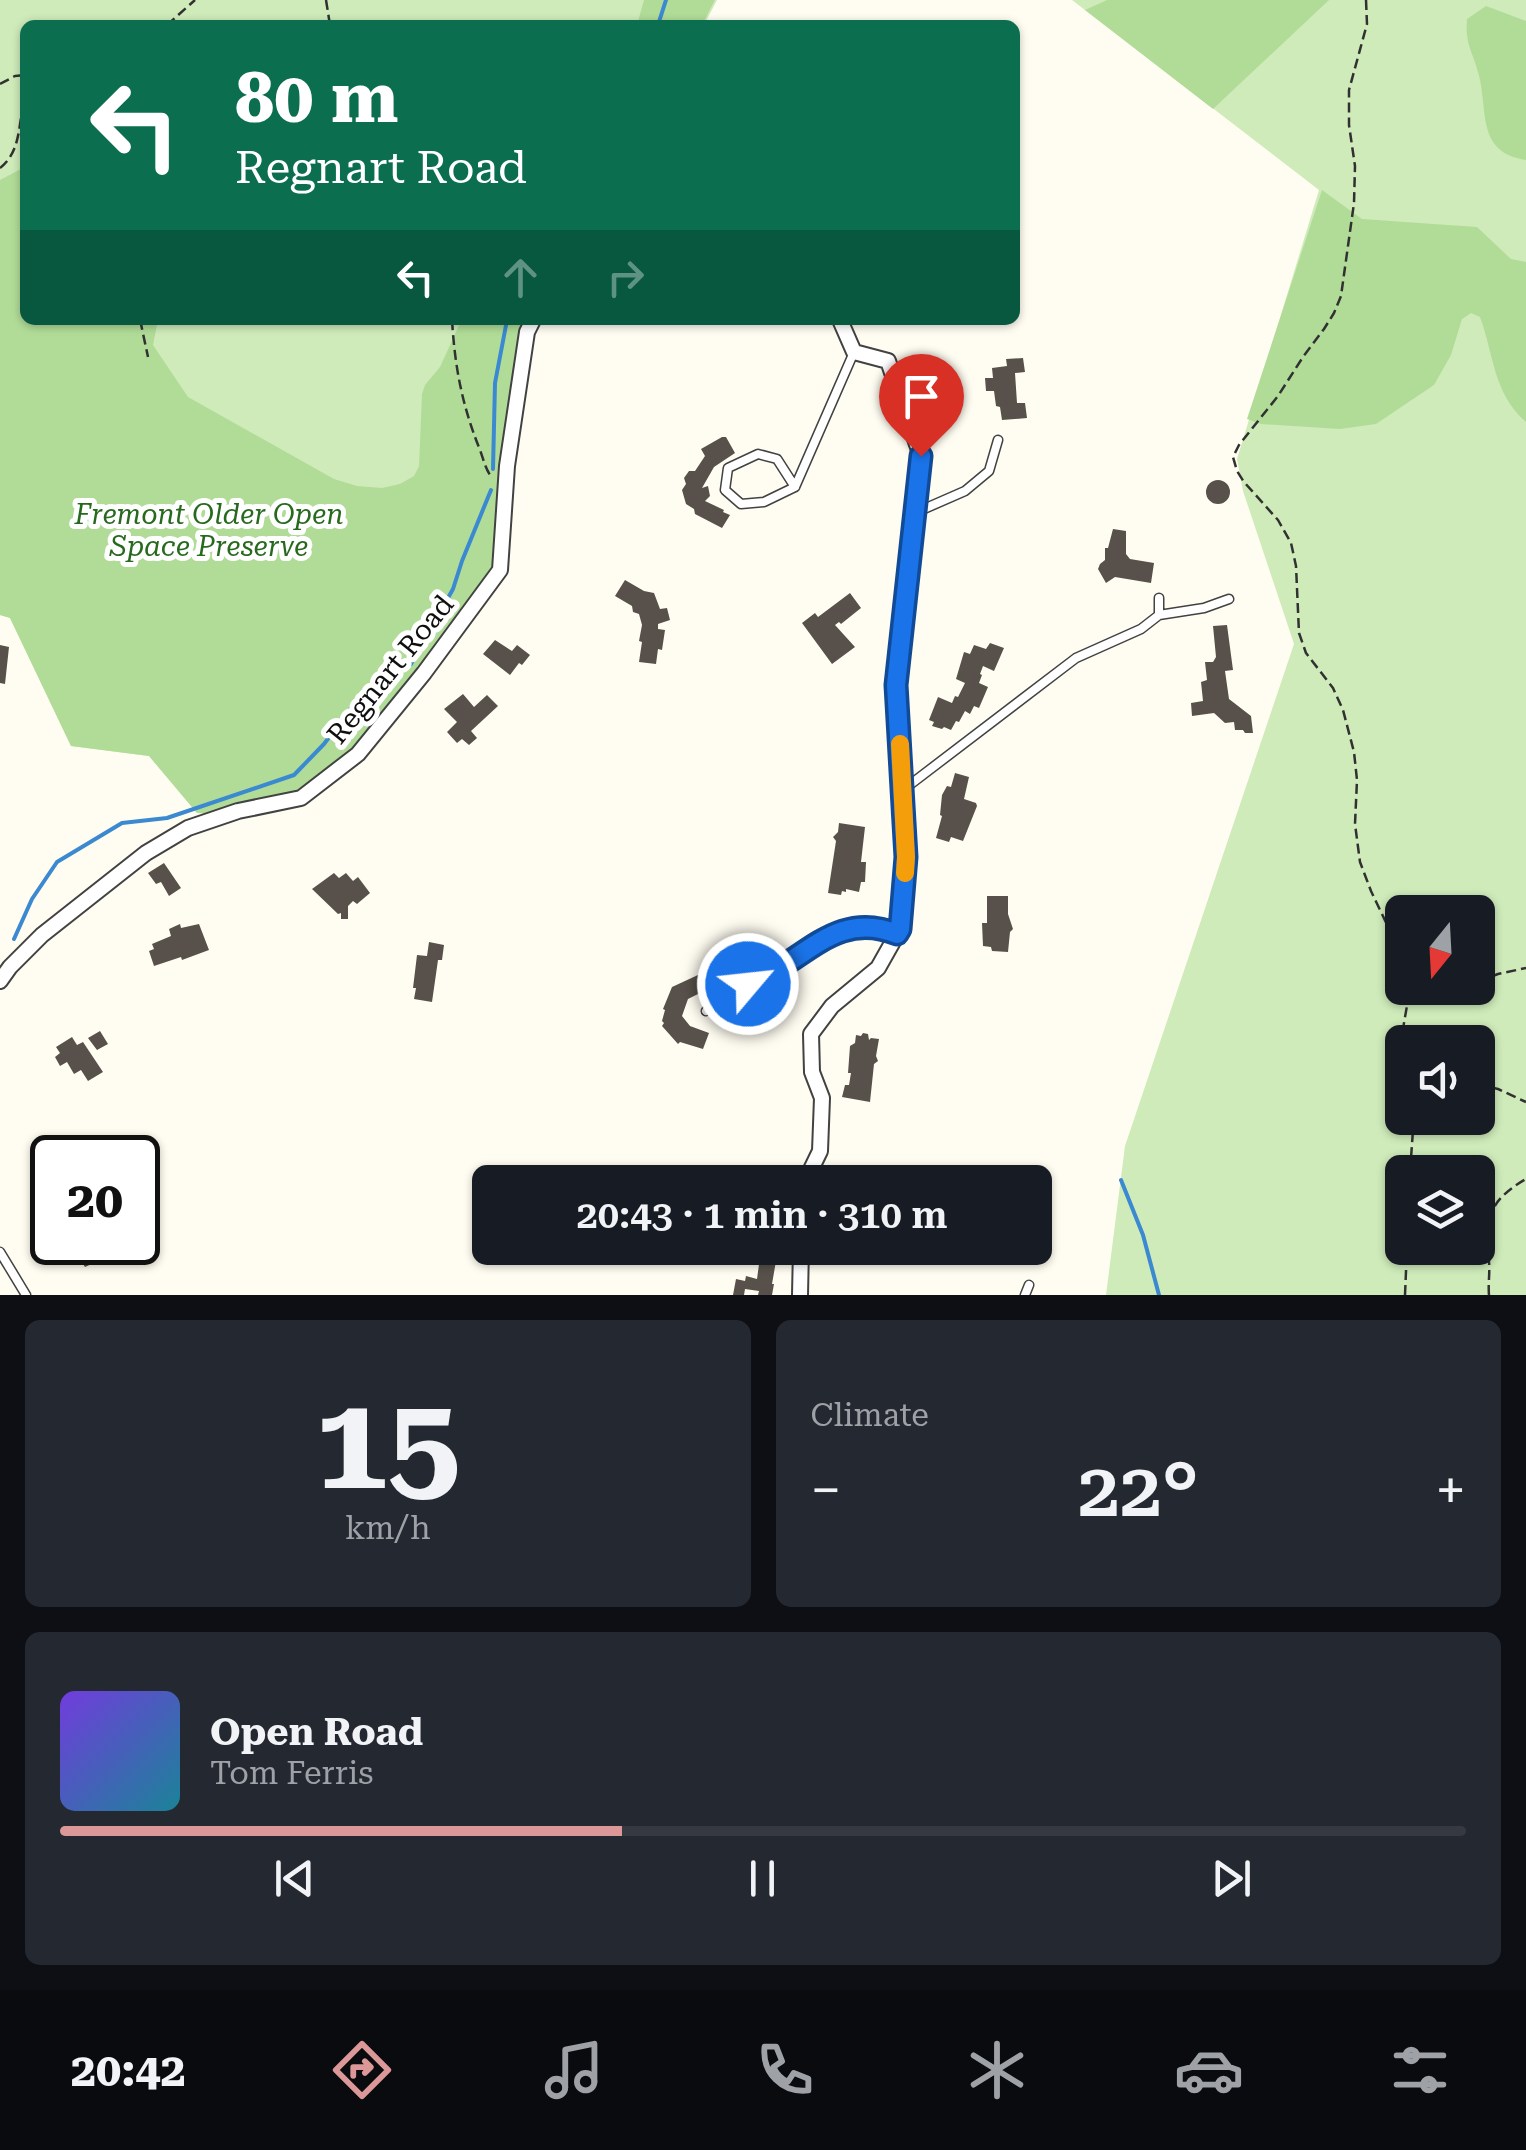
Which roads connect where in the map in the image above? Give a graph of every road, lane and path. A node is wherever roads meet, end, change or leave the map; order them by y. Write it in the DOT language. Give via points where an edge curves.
graph roads {
  1 [pos="195,0"];
  2 [pos="1366,0"];
  3 [pos="173,20"];
  4 [pos="20,126"];
  5 [pos="0,168"];
  6 [pos="141,325"];
  7 [pos="452,325"];
  8 [pos="530,325"];
  9 [pos="842,325"];
  10 [pos="854,352"];
  11 [pos="148,357"];
  12 [pos="998,440"];
  13 [pos="494,486"];
  14 [pos="795,487"];
  15 [pos="917,512"];
  16 [pos="1159,598"];
  17 [pos="1229,599"];
  18 [pos="1159,614"];
  19 [pos="902,790"];
  20 [pos="1385,920"];
  21 [pos="897,934"];
  22 [pos="1526,968"];
  23 [pos="1495,977"];
  24 [pos="0,981"];
  25 [pos="706,1011"];
  26 [pos="1495,1088"];
  27 [pos="1526,1102"];
  28 [pos="813,1165"];
  29 [pos="1526,1179"];
  30 [pos="0,1252"];
  31 [pos="801,1265"];
  32 [pos="1406,1265"];
  33 [pos="1030,1285"];
  34 [pos="26,1295"];
  35 [pos="800,1295"];
  36 [pos="1025,1295"];
  37 [pos="1405,1295"];
  38 [pos="1489,1295"];
  1 -- 3 [label="path"];
  2 -- 20 [label="path" via="1367,24 1349,90 1354,204 1341,296 1234,457 1244,482 1290,543 1299,633 1342,710 1354,752 1360,862"];
  4 -- 5 [label="path" via="16,150"];
  6 -- 11 [label="path"];
  7 -- 13 [label="path" via="466,413"];
  8 -- 24 [label="street, Regnart Road" via="506,466 500,570 424,674 358,754 301,798 188,828 146,852 42,936"];
  9 -- 10 [label="street"];
  10 -- 14 [label="lane"];
  10 -- 15 [label="street" via="888,361 921,456"];
  12 -- 15 [label="lane" via="990,472"];
  14 -- 14 [label="lane" via="741,504 725,490 728,468 758,454 778,459"];
  15 -- 19 [label="street" via="896,685"];
  16 -- 18 [label="lane"];
  17 -- 18 [label="lane"];
  18 -- 19 [label="lane" via="1076,658"];
  19 -- 21 [label="street" via="906,857"];
  21 -- 25 [label="lane" via="856,926 837,932"];
  21 -- 28 [label="street" via="878,968 832,1006 811,1034 812,1072 822,1098 820,1151"];
  22 -- 23 [label="path"];
  26 -- 27 [label="path"];
  29 -- 38 [label="path" via="1492,1208"];
  30 -- 34 [label="lane"];
  31 -- 35 [label="street"];
  32 -- 37 [label="path"];
  33 -- 36 [label="lane"];
}
